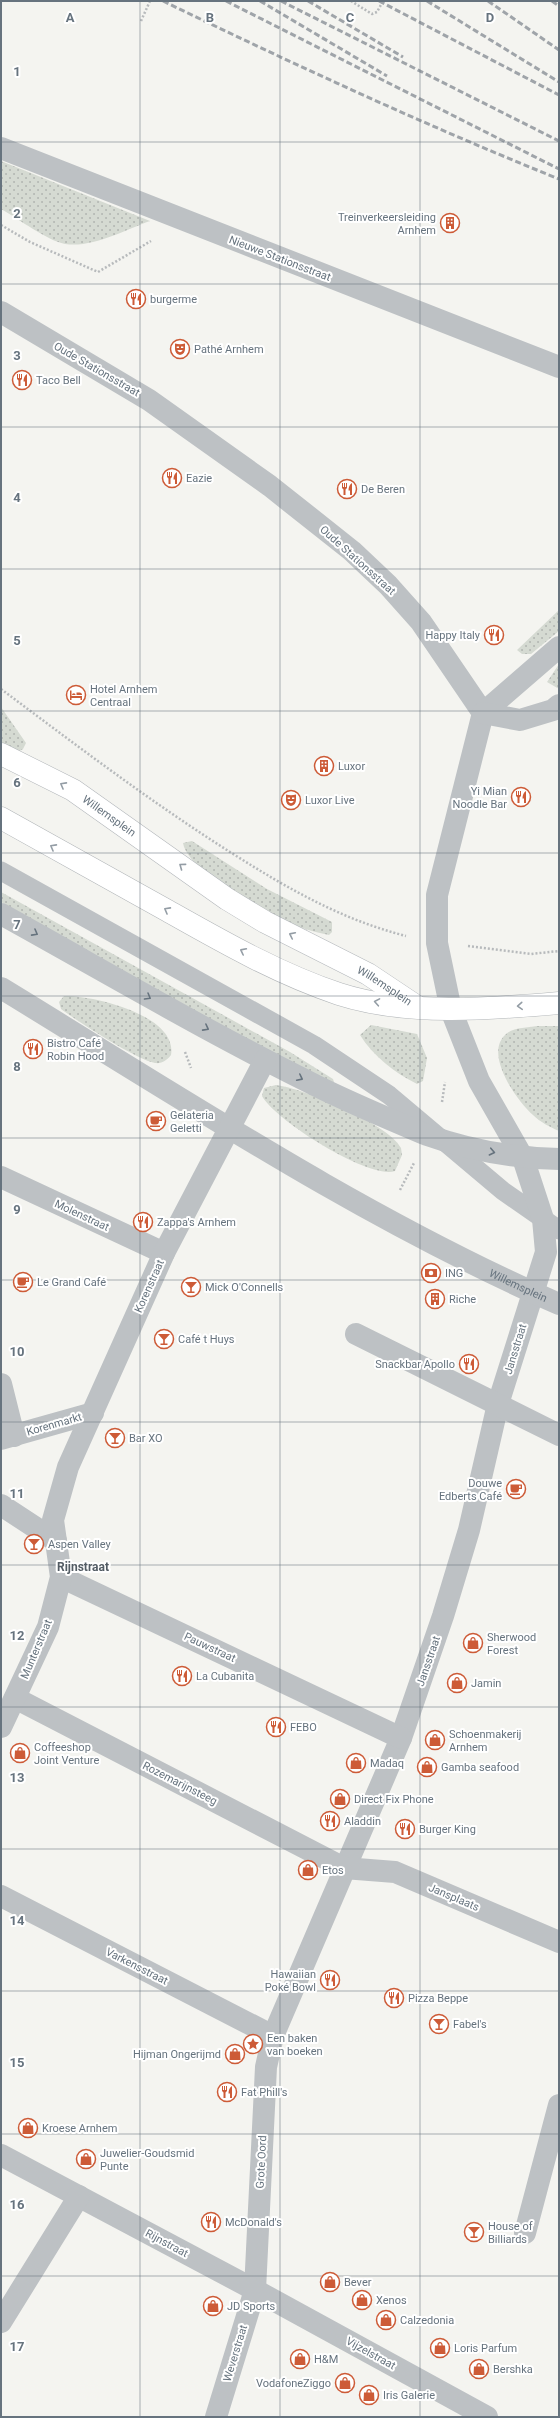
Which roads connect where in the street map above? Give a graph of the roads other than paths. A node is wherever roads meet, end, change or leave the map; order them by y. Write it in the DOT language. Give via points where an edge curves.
graph roads {
  1 [pos="1,148"];
  2 [pos="1,312"];
  3 [pos="559,367"];
  4 [pos="559,647"];
  5 [pos="559,705"];
  6 [pos="483,713"];
  7 [pos="1,754"];
  8 [pos="1,818"];
  9 [pos="1,871"];
  10 [pos="1,914"];
  11 [pos="1,988"];
  12 [pos="559,1003"];
  13 [pos="416,1006"];
  14 [pos="451,1010"];
  15 [pos="265,1060"];
  16 [pos="231,1128"];
  17 [pos="436,1139"];
  18 [pos="522,1158"];
  19 [pos="559,1159"];
  20 [pos="1,1177"];
  21 [pos="556,1222"];
  22 [pos="164,1252"];
  23 [pos="539,1271"];
  24 [pos="532,1292"];
  25 [pos="559,1304"];
  26 [pos="356,1334"];
  27 [pos="1,1384"];
  28 [pos="498,1404"];
  29 [pos="93,1413"];
  30 [pos="559,1435"];
  31 [pos="8,1438"];
  32 [pos="1,1505"];
  33 [pos="54,1530"];
  34 [pos="61,1577"];
  35 [pos="15,1698"];
  36 [pos="1,1727"];
  37 [pos="401,1738"];
  38 [pos="344,1868"];
  39 [pos="1,1896"];
  40 [pos="559,1942"];
  41 [pos="273,2036"];
  42 [pos="559,2105"];
  43 [pos="1,2155"];
  44 [pos="79,2196"];
  45 [pos="525,2233"];
  46 [pos="255,2290"];
  47 [pos="1,2322"];
  48 [pos="216,2417"];
  49 [pos="486,2417"];
  1 -- 3 [label="street, Nieuwe Stationsstraat"];
  2 -- 6 [label="street, Oude Stationsstraat" via="149,400 270,486 352,551 388,585 421,622"];
  4 -- 6 [label="street"];
  5 -- 6 [label="street" via="553,710 520,720"];
  6 -- 14 [label="street, Willemsplein" via="437,894 437,943"];
  13 -- 7 [label="main road, Willemsplein, one-way" via="368,974 265,922 226,899 73,790"];
  13 -- 8 [label="main road, Willemsplein, one-way" via="380,1003 340,994 275,968"];
  9 -- 17 [label="lane" via="291,1031 389,1095"];
  10 -- 15 [label="street, one-way"];
  11 -- 16 [label="street, Willemsplein"];
  12 -- 14 [label="main road, one-way"];
  13 -- 14 [label="main road"];
  14 -- 18 [label="street, Willemsplein" via="479,1081"];
  15 -- 16 [label="street, Korenstraat"];
  15 -- 17 [label="street, one-way" via="318,1087"];
  16 -- 22 [label="street, Korenstraat"];
  16 -- 24 [label="street, Willemsplein" via="388,1219"];
  17 -- 18 [label="street, one-way"];
  17 -- 21 [label="lane" via="503,1190"];
  18 -- 19 [label="street"];
  18 -- 21 [label="street, Willemsplein"];
  20 -- 22 [label="street, Molenstraat"];
  21 -- 23 [label="street, Willemsplein"];
  22 -- 29 [label="street, Korenstraat"];
  23 -- 24 [label="street, Jansstraat"];
  24 -- 25 [label="street, Willemsplein"];
  24 -- 28 [label="street, Jansstraat"];
  26 -- 28 [label="street"];
  27 -- 31 [label="street, Korenmarkt"];
  28 -- 30 [label="street"];
  28 -- 37 [label="street, Jansstraat" via="469,1530 443,1616"];
  29 -- 31 [label="street, Korenmarkt"];
  29 -- 33 [label="street, Korenstraat" via="68,1467"];
  32 -- 33 [label="street"];
  33 -- 34 [label="street, Munterstraat"];
  34 -- 35 [label="street, Munterstraat" via="48,1627"];
  34 -- 37 [label="street, Pauwstraat"];
  35 -- 36 [label="street, Munterstraat"];
  35 -- 38 [label="street, Rozemarijnsteeg"];
  37 -- 38 [label="street, Jansstraat"];
  38 -- 40 [label="street, Jansplaats" via="395,1872"];
  38 -- 41 [label="street, Jansstraat"];
  39 -- 41 [label="street, Varkensstraat"];
  41 -- 46 [label="street, Grote Oord" via="266,2067"];
  42 -- 45 [label="street"];
  43 -- 44 [label="street, Rijnstraat"];
  44 -- 46 [label="street, Rijnstraat"];
  44 -- 47 [label="street"];
  46 -- 48 [label="street, Weverstraat"];
  46 -- 49 [label="street, Vijzelstraat"];
}
